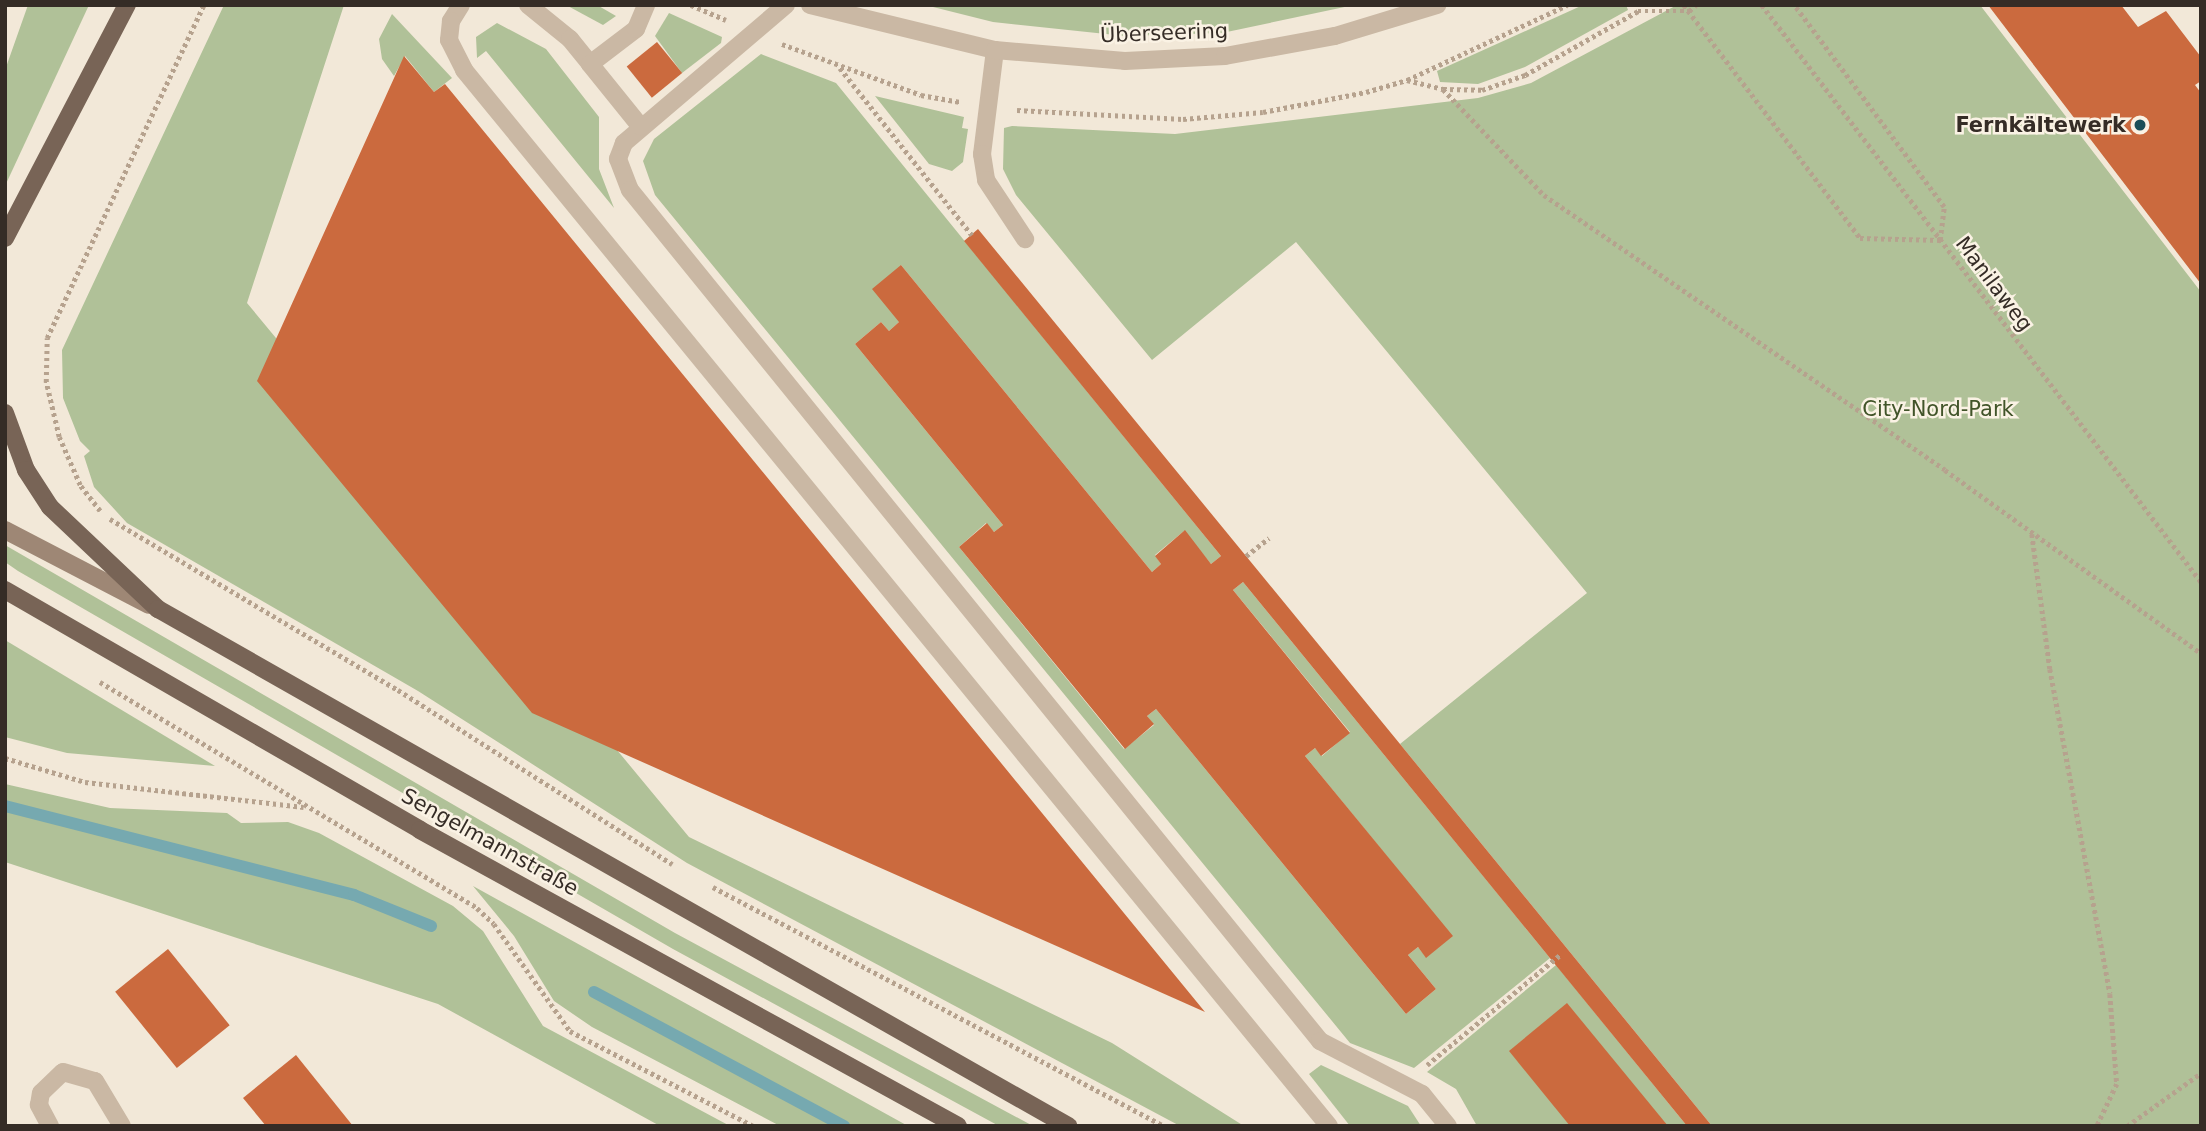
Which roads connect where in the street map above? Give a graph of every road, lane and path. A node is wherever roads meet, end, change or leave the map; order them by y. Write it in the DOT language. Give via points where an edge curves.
graph roads {
  1 [pos="127,5"];
  2 [pos="204,5"];
  3 [pos="461,5"];
  4 [pos="528,5"];
  5 [pos="646,5"];
  6 [pos="691,5"];
  7 [pos="786,5"];
  8 [pos="810,5"];
  9 [pos="1437,5"];
  10 [pos="1567,5"];
  11 [pos="1696,5"];
  12 [pos="1762,5"];
  13 [pos="1794,5"];
  14 [pos="1687,7"];
  15 [pos="755,33"];
  16 [pos="995,50"];
  17 [pos="590,64"];
  18 [pos="840,67"];
  19 [pos="1407,80"];
  20 [pos="1443,89"];
  21 [pos="988,107"];
  22 [pos="640,126"];
  23 [pos="972,235"];
  24 [pos="5,238"];
  25 [pos="1026,239"];
  26 [pos="1940,240"];
  27 [pos="5,413"];
  28 [pos="5,530"];
  29 [pos="2032,534"];
  30 [pos="1269,537"];
  31 [pos="1246,556"];
  32 [pos="2201,582"];
  33 [pos="5,590"];
  34 [pos="159,610"];
  35 [pos="2201,653"];
  36 [pos="90,676"];
  37 [pos="5,758"];
  38 [pos="307,807"];
  39 [pos="685,872"];
  40 [pos="709,885"];
  41 [pos="1561,954"];
  42 [pos="2201,1073"];
  43 [pos="1402,1085"];
  44 [pos="50,1126"];
  45 [pos="122,1126"];
  46 [pos="753,1126"];
  47 [pos="958,1126"];
  48 [pos="1068,1126"];
  49 [pos="1164,1126"];
  50 [pos="1329,1126"];
  51 [pos="1448,1126"];
  52 [pos="2097,1126"];
  53 [pos="2127,1126"];
  1 -- 24 [label="main road"];
  2 -- 39 [label="path" via="51,326 44,357 50,404 80,485 130,536 398,690"];
  3 -- 50 [label="street" via="451,21 450,40 464,70"];
  4 -- 17 [label="street" via="570,39"];
  5 -- 17 [label="street" via="636,29"];
  6 -- 15 [label="path"];
  7 -- 15 [label="street"];
  8 -- 16 [label="street, Überseering"];
  9 -- 16 [label="street, Überseering" via="1335,36 1225,56 1125,61"];
  10 -- 19 [label="path"];
  11 -- 14 [label="path"];
  12 -- 26 [label="path, Manilaweg"];
  13 -- 26 [label="path" via="1944,207"];
  14 -- 20 [label="path" via="1639,11 1525,75 1482,90"];
  14 -- 26 [label="path" via="1860,238"];
  15 -- 18 [label="path"];
  15 -- 22 [label="street"];
  16 -- 21 [label="street"];
  17 -- 22 [label="street"];
  18 -- 21 [label="path" via="921,95"];
  18 -- 23 [label="path"];
  19 -- 20 [label="path"];
  19 -- 21 [label="path" via="1263,112 1183,119"];
  20 -- 29 [label="path" via="1544,195"];
  21 -- 25 [label="street" via="982,154 986,180"];
  22 -- 43 [label="street" via="618,159 630,190 1320,1041"];
  26 -- 32 [label="path, Manilaweg"];
  27 -- 34 [label="main road, Sengelmannstraße" via="26,470 50,507"];
  28 -- 34 [label="main road, Sengelmannstraße"];
  29 -- 35 [label="path"];
  29 -- 52 [label="path" via="2050,669 2110,994 2117,1084"];
  30 -- 31 [label="path"];
  33 -- 47 [label="main road, Sengelmannstraße" via="420,830"];
  34 -- 48 [label="main road, Sengelmannstraße"];
  36 -- 38 [label="path"];
  37 -- 38 [label="path" via="85,782"];
  38 -- 46 [label="path" via="477,908 494,924 570,1031"];
  40 -- 49 [label="path"];
  41 -- 43 [label="path"];
  42 -- 53 [label="path"];
  43 -- 51 [label="street" via="1439,1109"];
  44 -- 45 [label="street" via="39,1105 41,1093 63,1072 94,1081"];
}
